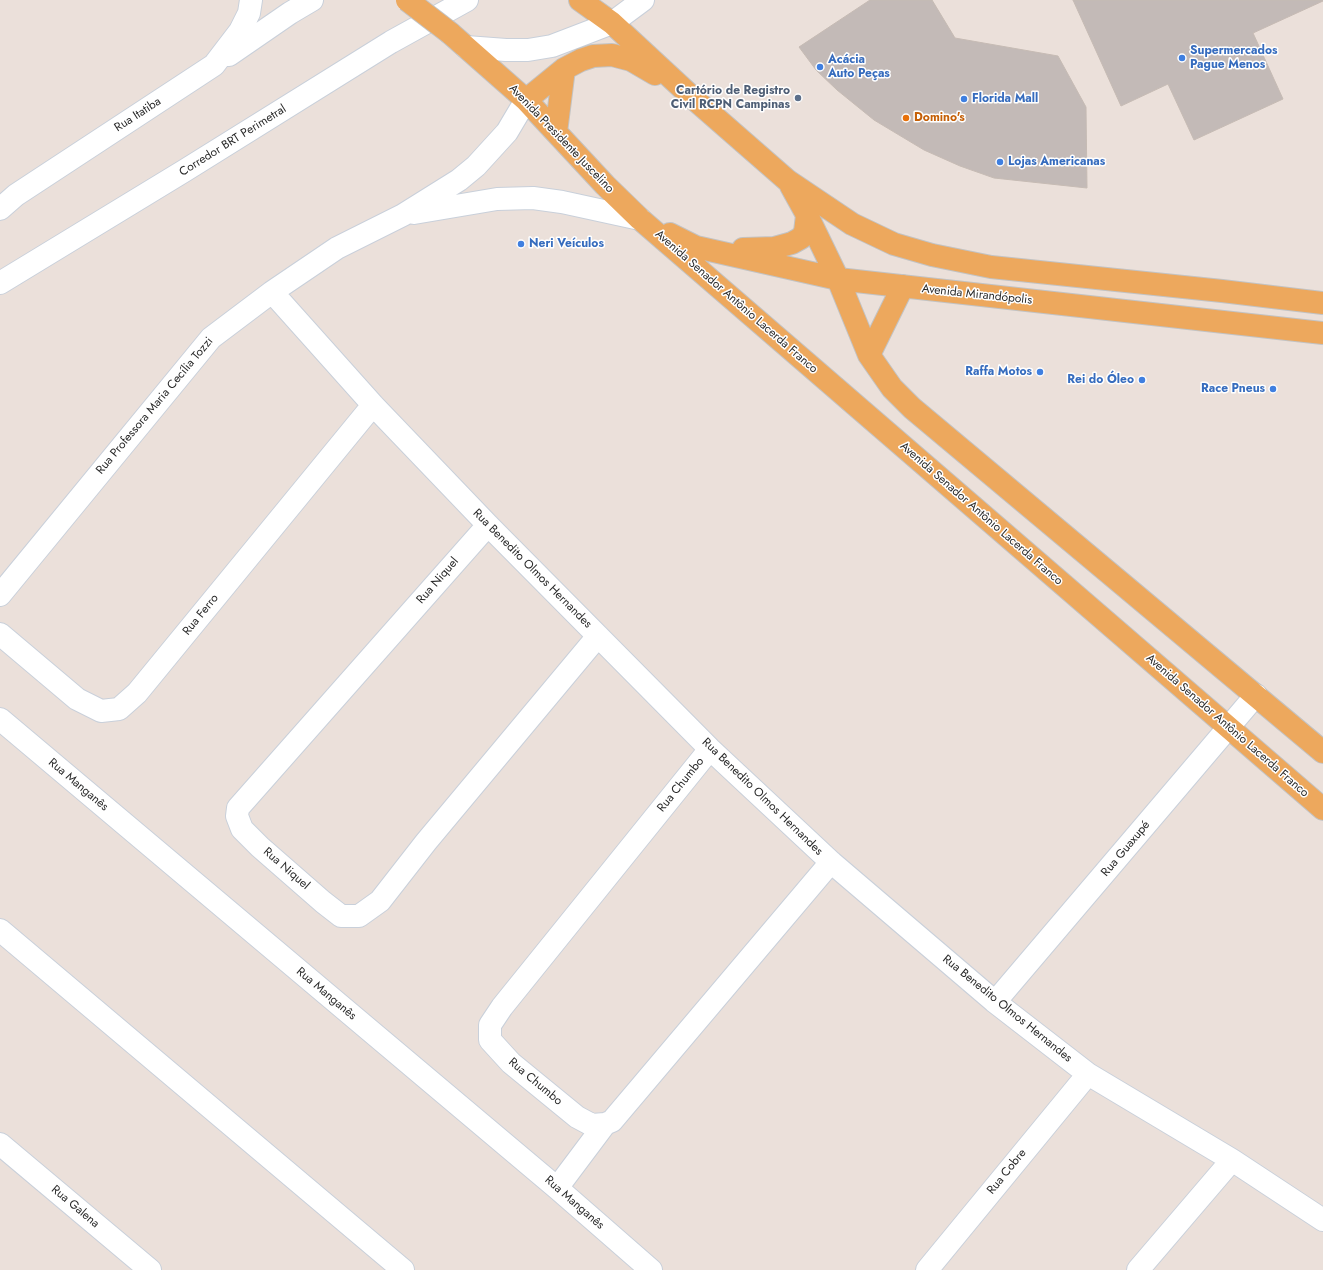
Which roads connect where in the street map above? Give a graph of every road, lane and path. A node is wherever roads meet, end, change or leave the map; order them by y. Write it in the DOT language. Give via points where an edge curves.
graph roads {
  1 [pos="251,0"];
  2 [pos="312,0"];
  3 [pos="407,0"];
  4 [pos="467,0"];
  5 [pos="580,0"];
  6 [pos="643,0"];
  7 [pos="612,23"];
  8 [pos="466,47"];
  9 [pos="214,65"];
  10 [pos="564,69"];
  11 [pos="693,98"];
  12 [pos="526,100"];
  13 [pos="556,132"];
  14 [pos="788,181"];
  15 [pos="0,209"];
  16 [pos="403,215"];
  17 [pos="808,215"];
  18 [pos="640,219"];
  19 [pos="696,247"];
  20 [pos="838,279"];
  21 [pos="0,283"];
  22 [pos="903,286"];
  23 [pos="272,292"];
  24 [pos="1323,303"];
  25 [pos="1323,333"];
  26 [pos="869,355"];
  27 [pos="372,405"];
  28 [pos="488,525"];
  29 [pos="0,595"];
  30 [pos="0,634"];
  31 [pos="598,636"];
  32 [pos="1256,695"];
  33 [pos="0,719"];
  34 [pos="1228,728"];
  35 [pos="710,749"];
  36 [pos="1323,752"];
  37 [pos="1323,809"];
  38 [pos="831,862"];
  39 [pos="0,930"];
  40 [pos="995,1002"];
  41 [pos="1088,1074"];
  42 [pos="605,1124"];
  43 [pos="0,1144"];
  44 [pos="1232,1160"];
  45 [pos="557,1188"];
  46 [pos="1323,1220"];
  47 [pos="150,1270"];
  48 [pos="403,1270"];
  49 [pos="651,1270"];
  50 [pos="927,1270"];
  51 [pos="1138,1270"];
  1 -- 9 [label="street, Rua Itatiba" via="249,13 240,31"];
  2 -- 9 [label="street"];
  3 -- 8 [label="main road, Avenida Presidente Juscelino, bridge"];
  4 -- 21 [label="street, Corredor BRT Perimetral" via="391,42"];
  5 -- 7 [label="main road"];
  6 -- 7 [label="street"];
  7 -- 8 [label="street" via="552,46 528,50"];
  7 -- 11 [label="main road"];
  8 -- 12 [label="main road, Avenida Presidente Juscelino"];
  9 -- 15 [label="street, Rua Itatiba" via="16,195"];
  10 -- 11 [label="main road" via="593,56 612,55 631,60"];
  10 -- 12 [label="main road"];
  10 -- 13 [label="main road"];
  11 -- 14 [label="main road"];
  12 -- 13 [label="main road, Avenida Presidente Juscelino"];
  12 -- 16 [label="street, Rua Professora Maria Cecília Tozzi" via="507,132 476,166 459,180"];
  13 -- 18 [label="main road, Avenida Presidente Juscelino"];
  14 -- 17 [label="main road"];
  14 -- 24 [label="main road" via="852,224 894,244 932,255 991,267"];
  16 -- 18 [label="street, Rua Professora Maria Cecília Tozzi" via="497,199 533,198"];
  16 -- 23 [label="street, Rua Professora Maria Cecília Tozzi" via="337,248"];
  17 -- 19 [label="main road" via="805,232 792,243 774,248"];
  17 -- 20 [label="main road"];
  18 -- 19 [label="main road, Avenida Mirandópolis"];
  18 -- 34 [label="main road, Avenida Senador Antônio Lacerda Franco"];
  19 -- 20 [label="main road, Avenida Mirandópolis"];
  20 -- 22 [label="main road, Avenida Mirandópolis"];
  20 -- 26 [label="main road"];
  22 -- 25 [label="main road, Avenida Mirandópolis"];
  22 -- 26 [label="main road"];
  23 -- 27 [label="street, Rua Benedito Olmos Hernandes"];
  23 -- 29 [label="street, Rua Professora Maria Cecília Tozzi" via="211,338"];
  26 -- 32 [label="main road" via="892,388 912,408"];
  27 -- 28 [label="street, Rua Benedito Olmos Hernandes"];
  27 -- 30 [label="street, Rua Ferro" via="142,687 119,709 101,711 77,699"];
  28 -- 31 [label="street, Rua Benedito Olmos Hernandes"];
  28 -- 31 [label="street, Rua Niquel" via="238,808 237,816 242,828 260,847 342,916 359,916 380,901"];
  31 -- 35 [label="street, Rua Benedito Olmos Hernandes"];
  32 -- 34 [label="street, Rua Guaxupé"];
  32 -- 36 [label="main road"];
  33 -- 45 [label="street, Rua Manganês"];
  34 -- 37 [label="main road, Avenida Senador Antônio Lacerda Franco"];
  34 -- 40 [label="street, Rua Guaxupé"];
  35 -- 38 [label="street, Rua Benedito Olmos Hernandes"];
  35 -- 42 [label="street, Rua Chumbo" via="490,1025 490,1040 511,1063 577,1117 592,1125"];
  38 -- 40 [label="street, Rua Benedito Olmos Hernandes"];
  38 -- 42 [label="street" via="612,1121"];
  39 -- 48 [label="street"];
  40 -- 41 [label="street, Rua Benedito Olmos Hernandes"];
  41 -- 44 [label="street, Rua Benedito Olmos Hernandes"];
  41 -- 50 [label="street, Rua Cobre"];
  42 -- 45 [label="street"];
  43 -- 47 [label="street, Rua Galena"];
  44 -- 46 [label="street, Rua Benedito Olmos Hernandes"];
  44 -- 51 [label="street"];
  45 -- 49 [label="street, Rua Manganês"];
}
